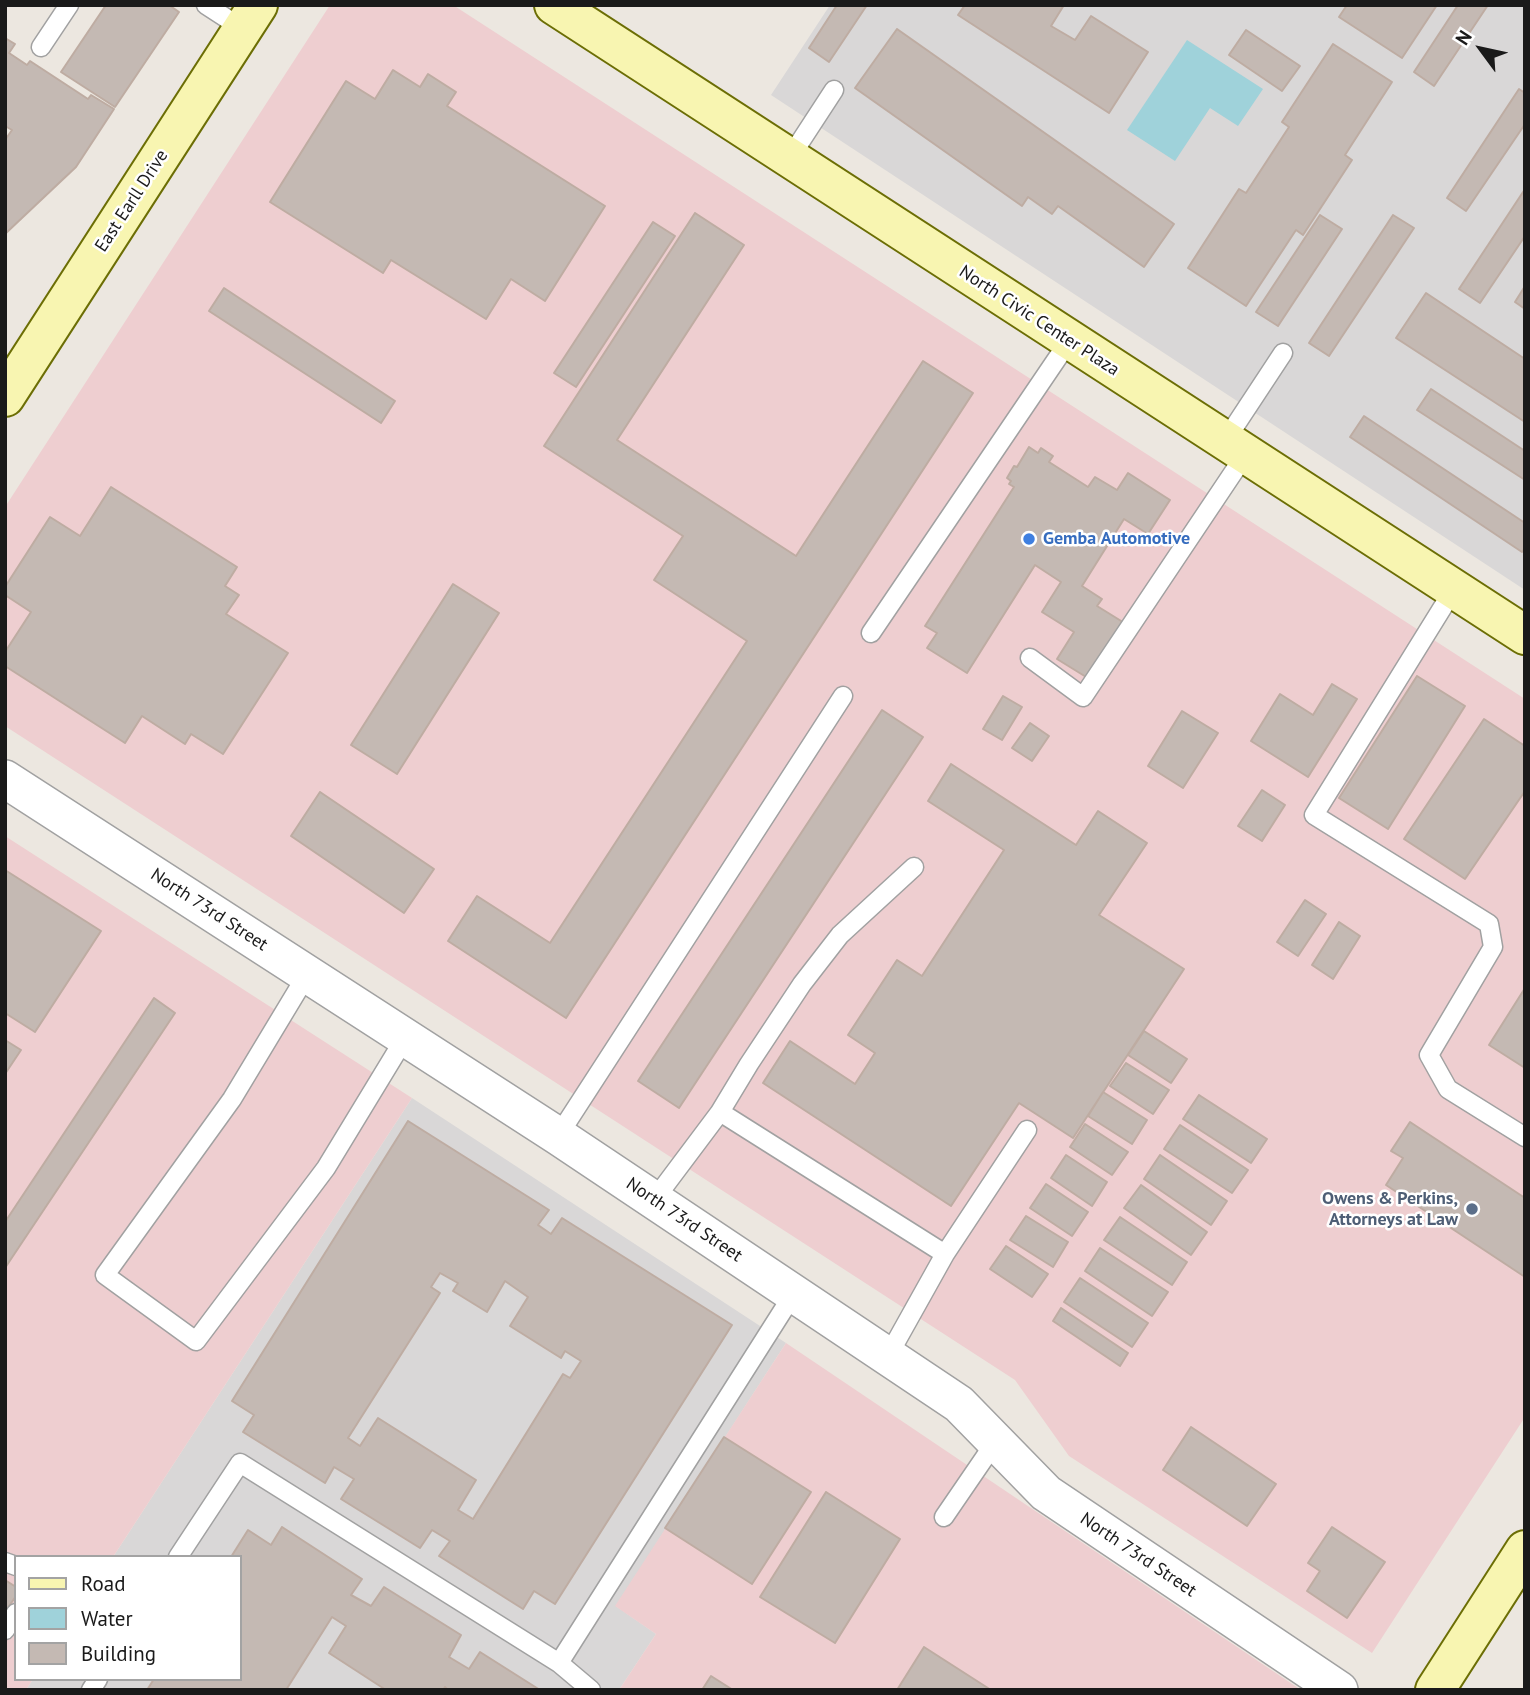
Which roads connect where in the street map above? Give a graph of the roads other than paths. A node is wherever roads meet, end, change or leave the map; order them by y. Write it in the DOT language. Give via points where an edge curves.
graph roads {
  1 [pos="69,5"];
  2 [pos="206,5"];
  3 [pos="554,5"];
  4 [pos="250,17"];
  5 [pos="41,47"];
  6 [pos="834,90"];
  7 [pos="789,159"];
  8 [pos="1069,341"];
  9 [pos="1283,353"];
  10 [pos="10,381"];
  11 [pos="1235,448"];
  12 [pos="1454,589"];
  13 [pos="871,633"];
  14 [pos="1525,635"];
  15 [pos="1030,658"];
  16 [pos="843,696"];
  17 [pos="5,779"];
  18 [pos="914,867"];
  19 [pos="308,973"];
  20 [pos="405,1038"];
  21 [pos="720,1112"];
  22 [pos="1027,1130"];
  23 [pos="558,1136"];
  24 [pos="1525,1137"];
  25 [pos="654,1200"];
  26 [pos="945,1254"];
  27 [pos="794,1293"];
  28 [pos="888,1356"];
  29 [pos="996,1441"];
  30 [pos="944,1517"];
  31 [pos="1525,1550"];
  32 [pos="179,1555"];
  33 [pos="559,1663"];
  34 [pos="591,1690"];
  35 [pos="1339,1690"];
  36 [pos="1435,1690"];
  1 -- 5 [label="lane"];
  2 -- 4 [label="lane"];
  3 -- 7 [label="street, North Civic Center Plaza"];
  4 -- 10 [label="street, East Earll Drive"];
  6 -- 7 [label="lane"];
  7 -- 8 [label="street, North Civic Center Plaza"];
  8 -- 11 [label="street, North Civic Center Plaza"];
  8 -- 13 [label="lane"];
  9 -- 11 [label="lane"];
  11 -- 12 [label="street, North Civic Center Plaza"];
  11 -- 15 [label="lane" via="1083,697"];
  12 -- 14 [label="street, North Civic Center Plaza"];
  12 -- 24 [label="lane" via="1314,815 1489,924 1493,947 1429,1055 1448,1089"];
  16 -- 23 [label="lane"];
  17 -- 19 [label="street, North 73rd Street"];
  18 -- 21 [label="lane" via="840,935 802,984"];
  19 -- 20 [label="street, North 73rd Street"];
  19 -- 20 [label="lane" via="232,1099 105,1275 196,1341 326,1168"];
  20 -- 23 [label="street, North 73rd Street"];
  21 -- 25 [label="lane"];
  21 -- 26 [label="lane"];
  22 -- 26 [label="lane"];
  23 -- 25 [label="street, North 73rd Street"];
  25 -- 27 [label="street, North 73rd Street"];
  26 -- 28 [label="lane"];
  27 -- 28 [label="street, North 73rd Street"];
  27 -- 33 [label="lane"];
  28 -- 29 [label="street, North 73rd Street" via="960,1404"];
  29 -- 30 [label="lane"];
  29 -- 35 [label="street, North 73rd Street" via="1045,1493"];
  31 -- 36 [label="street"];
  32 -- 33 [label="lane" via="240,1463"];
  33 -- 34 [label="lane"];
}
